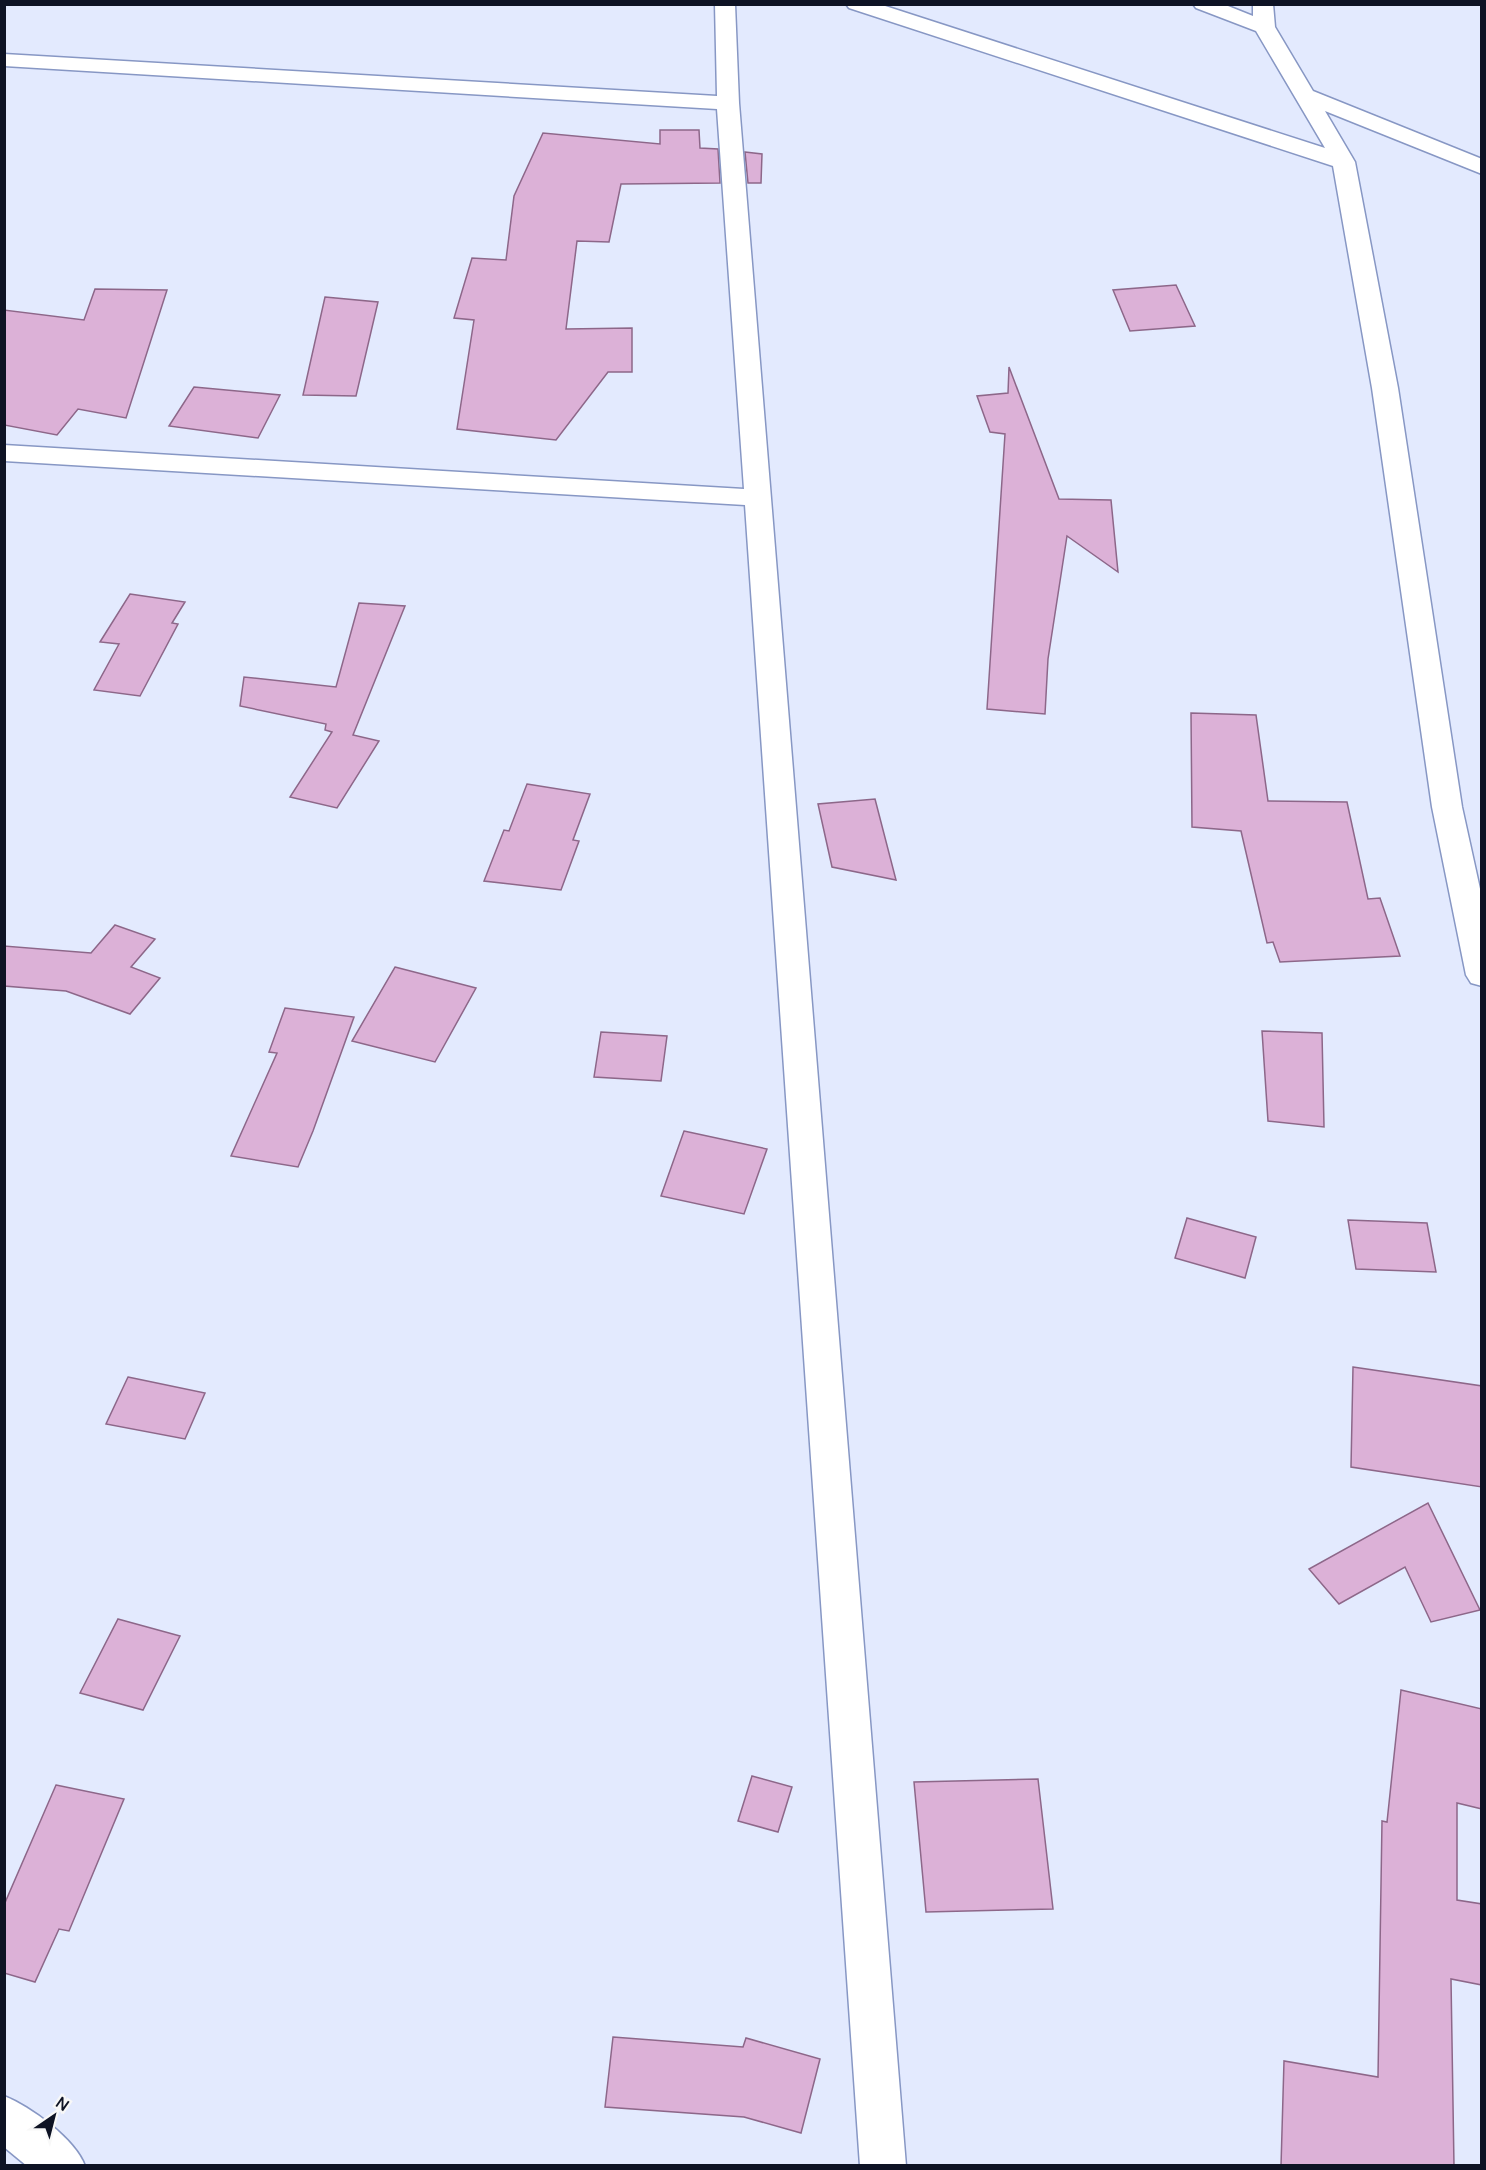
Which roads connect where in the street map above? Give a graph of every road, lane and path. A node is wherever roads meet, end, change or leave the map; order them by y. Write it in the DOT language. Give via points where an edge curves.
graph roads {
  1 [pos="725,4"];
  2 [pos="856,4"];
  3 [pos="1203,4"];
  4 [pos="1263,16"];
  5 [pos="4,60"];
  6 [pos="1304,95"];
  7 [pos="728,104"];
  8 [pos="1344,162"];
  9 [pos="1482,167"];
  10 [pos="4,453"];
  11 [pos="758,498"];
  12 [pos="1482,975"];
  13 [pos="4,2118"];
  14 [pos="63,2166"];
  15 [pos="883,2166"];
  1 -- 7 [label="street"];
  2 -- 8 [label="street"];
  3 -- 4 [label="street"];
  4 -- 6 [label="street"];
  5 -- 7 [label="street"];
  6 -- 8 [label="street"];
  6 -- 9 [label="street"];
  7 -- 11 [label="street"];
  8 -- 12 [label="street" via="1385,388 1447,807"];
  10 -- 11 [label="street"];
  11 -- 15 [label="street"];
  13 -- 14 [label="street"];
}
